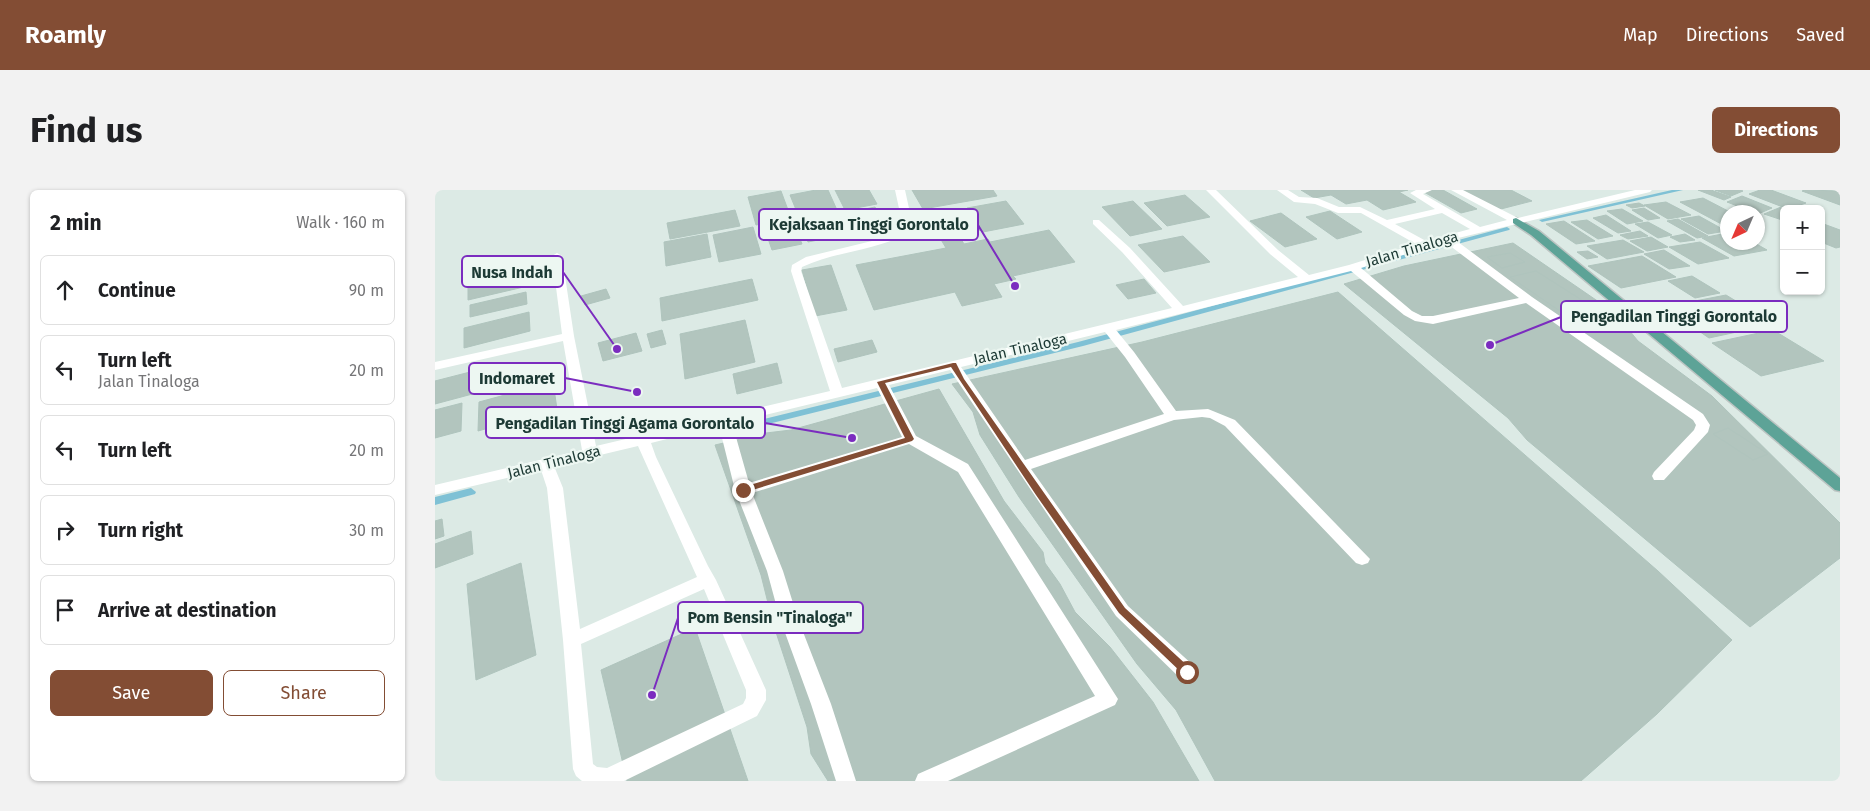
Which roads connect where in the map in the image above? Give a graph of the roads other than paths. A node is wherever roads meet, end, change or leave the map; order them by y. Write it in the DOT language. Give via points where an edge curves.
graph roads {
  1 [pos="900,190"];
  2 [pos="1212,190"];
  3 [pos="1282,190"];
  4 [pos="1427,190"];
  5 [pos="1456,190"];
  6 [pos="1647,190"];
  7 [pos="1442,210"];
  8 [pos="1516,221"];
  9 [pos="1096,222"];
  10 [pos="1386,223"];
  11 [pos="1478,230"];
  12 [pos="1446,238"];
  13 [pos="1424,244"];
  14 [pos="557,256"];
  15 [pos="1357,270"];
  16 [pos="1305,278"];
  17 [pos="1528,299"];
  18 [pos="1180,310"];
  19 [pos="1110,331"];
  20 [pos="567,336"];
  21 [pos="435,366"];
  22 [pos="957,371"];
  23 [pos="881,382"];
  24 [pos="837,392"];
  25 [pos="1172,416"];
  26 [pos="725,421"];
  27 [pos="643,439"];
  28 [pos="910,439"];
  29 [pos="590,452"];
  30 [pos="546,464"];
  31 [pos="1021,467"];
  32 [pos="1659,476"];
  33 [pos="1840,486"];
  34 [pos="435,490"];
  35 [pos="743,490"];
  36 [pos="1362,559"];
  37 [pos="708,580"];
  38 [pos="572,640"];
  39 [pos="1187,672"];
  40 [pos="846,781"];
  41 [pos="925,781"];
  1 -- 24 [label="street" via="907,222 905,231 887,240 815,258 797,266"];
  2 -- 16 [label="street"];
  3 -- 10 [label="street" via="1297,200 1317,201 1338,210 1357,209"];
  4 -- 7 [label="street" via="1415,194"];
  5 -- 8 [label="street"];
  6 -- 8 [label="street, Jalan Tinaloga"];
  7 -- 10 [label="street"];
  7 -- 11 [label="street"];
  8 -- 11 [label="street, Jalan Tinaloga"];
  8 -- 33 [label="main road" via="1535,233"];
  9 -- 18 [label="street"];
  10 -- 13 [label="street"];
  11 -- 12 [label="street, Jalan Tinaloga"];
  12 -- 13 [label="street, Jalan Tinaloga"];
  12 -- 17 [label="street"];
  13 -- 15 [label="street, Jalan Tinaloga"];
  14 -- 20 [label="street"];
  15 -- 16 [label="street, Jalan Tinaloga"];
  15 -- 17 [label="street" via="1382,293 1419,319 1433,320"];
  16 -- 18 [label="street, Jalan Tinaloga"];
  17 -- 32 [label="street" via="1699,418 1703,425 1701,432"];
  18 -- 19 [label="street, Jalan Tinaloga"];
  19 -- 22 [label="street, Jalan Tinaloga"];
  19 -- 25 [label="street"];
  20 -- 21 [label="street"];
  20 -- 29 [label="street"];
  22 -- 23 [label="street, Jalan Tinaloga"];
  22 -- 31 [label="street"];
  23 -- 24 [label="street, Jalan Tinaloga"];
  23 -- 28 [label="street"];
  24 -- 26 [label="street, Jalan Tinaloga"];
  25 -- 31 [label="street"];
  25 -- 36 [label="street" via="1214,413 1230,423"];
  26 -- 27 [label="street, Jalan Tinaloga"];
  26 -- 35 [label="street"];
  27 -- 29 [label="street, Jalan Tinaloga"];
  27 -- 37 [label="street"];
  28 -- 35 [label="street"];
  28 -- 41 [label="street" via="963,468 1108,699"];
  29 -- 30 [label="street, Jalan Tinaloga"];
  30 -- 34 [label="street, Jalan Tinaloga"];
  30 -- 38 [label="street" via="555,488"];
  31 -- 39 [label="street" via="1122,611"];
  35 -- 40 [label="street" via="775,570"];
  37 -- 38 [label="street"];
  37 -- 38 [label="street" via="756,690 756,700 750,710 608,778 593,777 583,769"];
}
